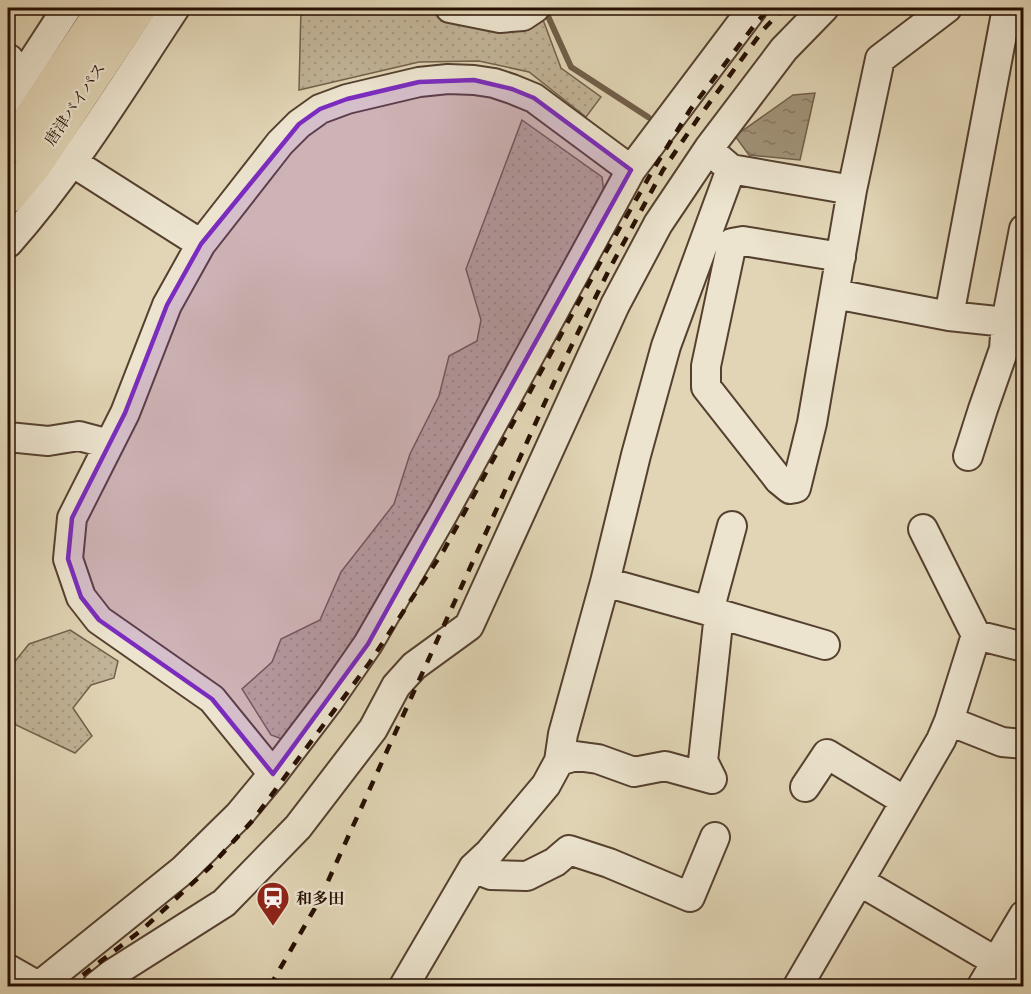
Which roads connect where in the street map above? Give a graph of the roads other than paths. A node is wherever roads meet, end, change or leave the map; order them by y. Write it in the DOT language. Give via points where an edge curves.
graph roads {
  1 [pos="139,8"];
  2 [pos="175,8"];
  3 [pos="450,8"];
  4 [pos="535,8"];
  5 [pos="824,8"];
  6 [pos="947,8"];
  7 [pos="1007,8"];
  8 [pos="748,9"];
  9 [pos="100,23"];
  10 [pos="8,99"];
  11 [pos="8,147"];
  12 [pos="708,148"];
  13 [pos="72,162"];
  14 [pos="731,169"];
  15 [pos="632,170"];
  16 [pos="852,190"];
  17 [pos="8,197"];
  18 [pos="1023,229"];
  19 [pos="8,243"];
  20 [pos="201,244"];
  21 [pos="841,256"];
  22 [pos="835,294"];
  23 [pos="949,316"];
  24 [pos="1006,322"];
  25 [pos="8,437"];
  26 [pos="110,444"];
  27 [pos="968,456"];
  28 [pos="732,526"];
  29 [pos="923,529"];
  30 [pos="605,582"];
  31 [pos="714,612"];
  32 [pos="976,635"];
  33 [pos="825,645"];
  34 [pos="1023,647"];
  35 [pos="949,721"];
  36 [pos="1023,744"];
  37 [pos="559,761"];
  38 [pos="273,774"];
  39 [pos="805,787"];
  40 [pos="905,801"];
  41 [pos="715,837"];
  42 [pos="473,868"];
  43 [pos="859,881"];
  44 [pos="1023,915"];
  45 [pos="996,962"];
  46 [pos="8,969"];
  47 [pos="1023,978"];
  48 [pos="38,987"];
  49 [pos="97,987"];
  50 [pos="404,987"];
  51 [pos="798,987"];
  52 [pos="982,987"];
  1 -- 9 [label="highway, 唐津バイパス"];
  2 -- 9 [label="street"];
  3 -- 4 [label="street" via="500,18 523,16"];
  5 -- 12 [label="street" via="784,49"];
  6 -- 16 [label="street" via="880,59"];
  7 -- 23 [label="street"];
  8 -- 15 [label="street"];
  9 -- 10 [label="street"];
  9 -- 11 [label="highway, 唐津バイパス"];
  9 -- 13 [label="street"];
  9 -- 17 [label="highway, 唐津バイパス" via="34,166"];
  12 -- 14 [label="street"];
  12 -- 49 [label="street" via="658,224 615,305 469,626 414,666 396,686 373,729 298,827 224,903"];
  13 -- 19 [label="street"];
  13 -- 20 [label="street"];
  14 -- 16 [label="street"];
  14 -- 30 [label="street" via="666,346"];
  15 -- 20 [label="street" via="534,98 474,80 419,82 347,99 306,119 280,143"];
  15 -- 38 [label="street" via="444,514 368,644"];
  16 -- 21 [label="street"];
  18 -- 24 [label="street"];
  20 -- 26 [label="street" via="167,305"];
  21 -- 22 [label="street"];
  21 -- 22 [label="street" via="743,241 732,243 706,366 706,387 790,489 796,488 812,423"];
  22 -- 23 [label="street"];
  23 -- 24 [label="street"];
  24 -- 27 [label="street" via="1004,349"];
  25 -- 26 [label="street" via="48,441 79,436"];
  26 -- 38 [label="street" via="72,518 68,558 81,597 99,620 212,699"];
  28 -- 31 [label="street"];
  29 -- 32 [label="street"];
  30 -- 31 [label="street"];
  30 -- 37 [label="street"];
  31 -- 33 [label="street"];
  31 -- 37 [label="street" via="703,761 712,779 664,766 634,772 597,759 576,756"];
  32 -- 34 [label="street"];
  32 -- 35 [label="street"];
  35 -- 36 [label="street" via="1002,742"];
  35 -- 40 [label="street"];
  37 -- 42 [label="street" via="546,785"];
  38 -- 48 [label="street" via="239,815 183,870"];
  39 -- 40 [label="street" via="827,754"];
  40 -- 43 [label="street"];
  41 -- 42 [label="street" via="690,897 569,850 527,876 491,876"];
  42 -- 50 [label="street"];
  43 -- 45 [label="street"];
  43 -- 51 [label="street"];
  44 -- 45 [label="street"];
  45 -- 47 [label="street"];
  45 -- 52 [label="street"];
  46 -- 48 [label="street"];
}
